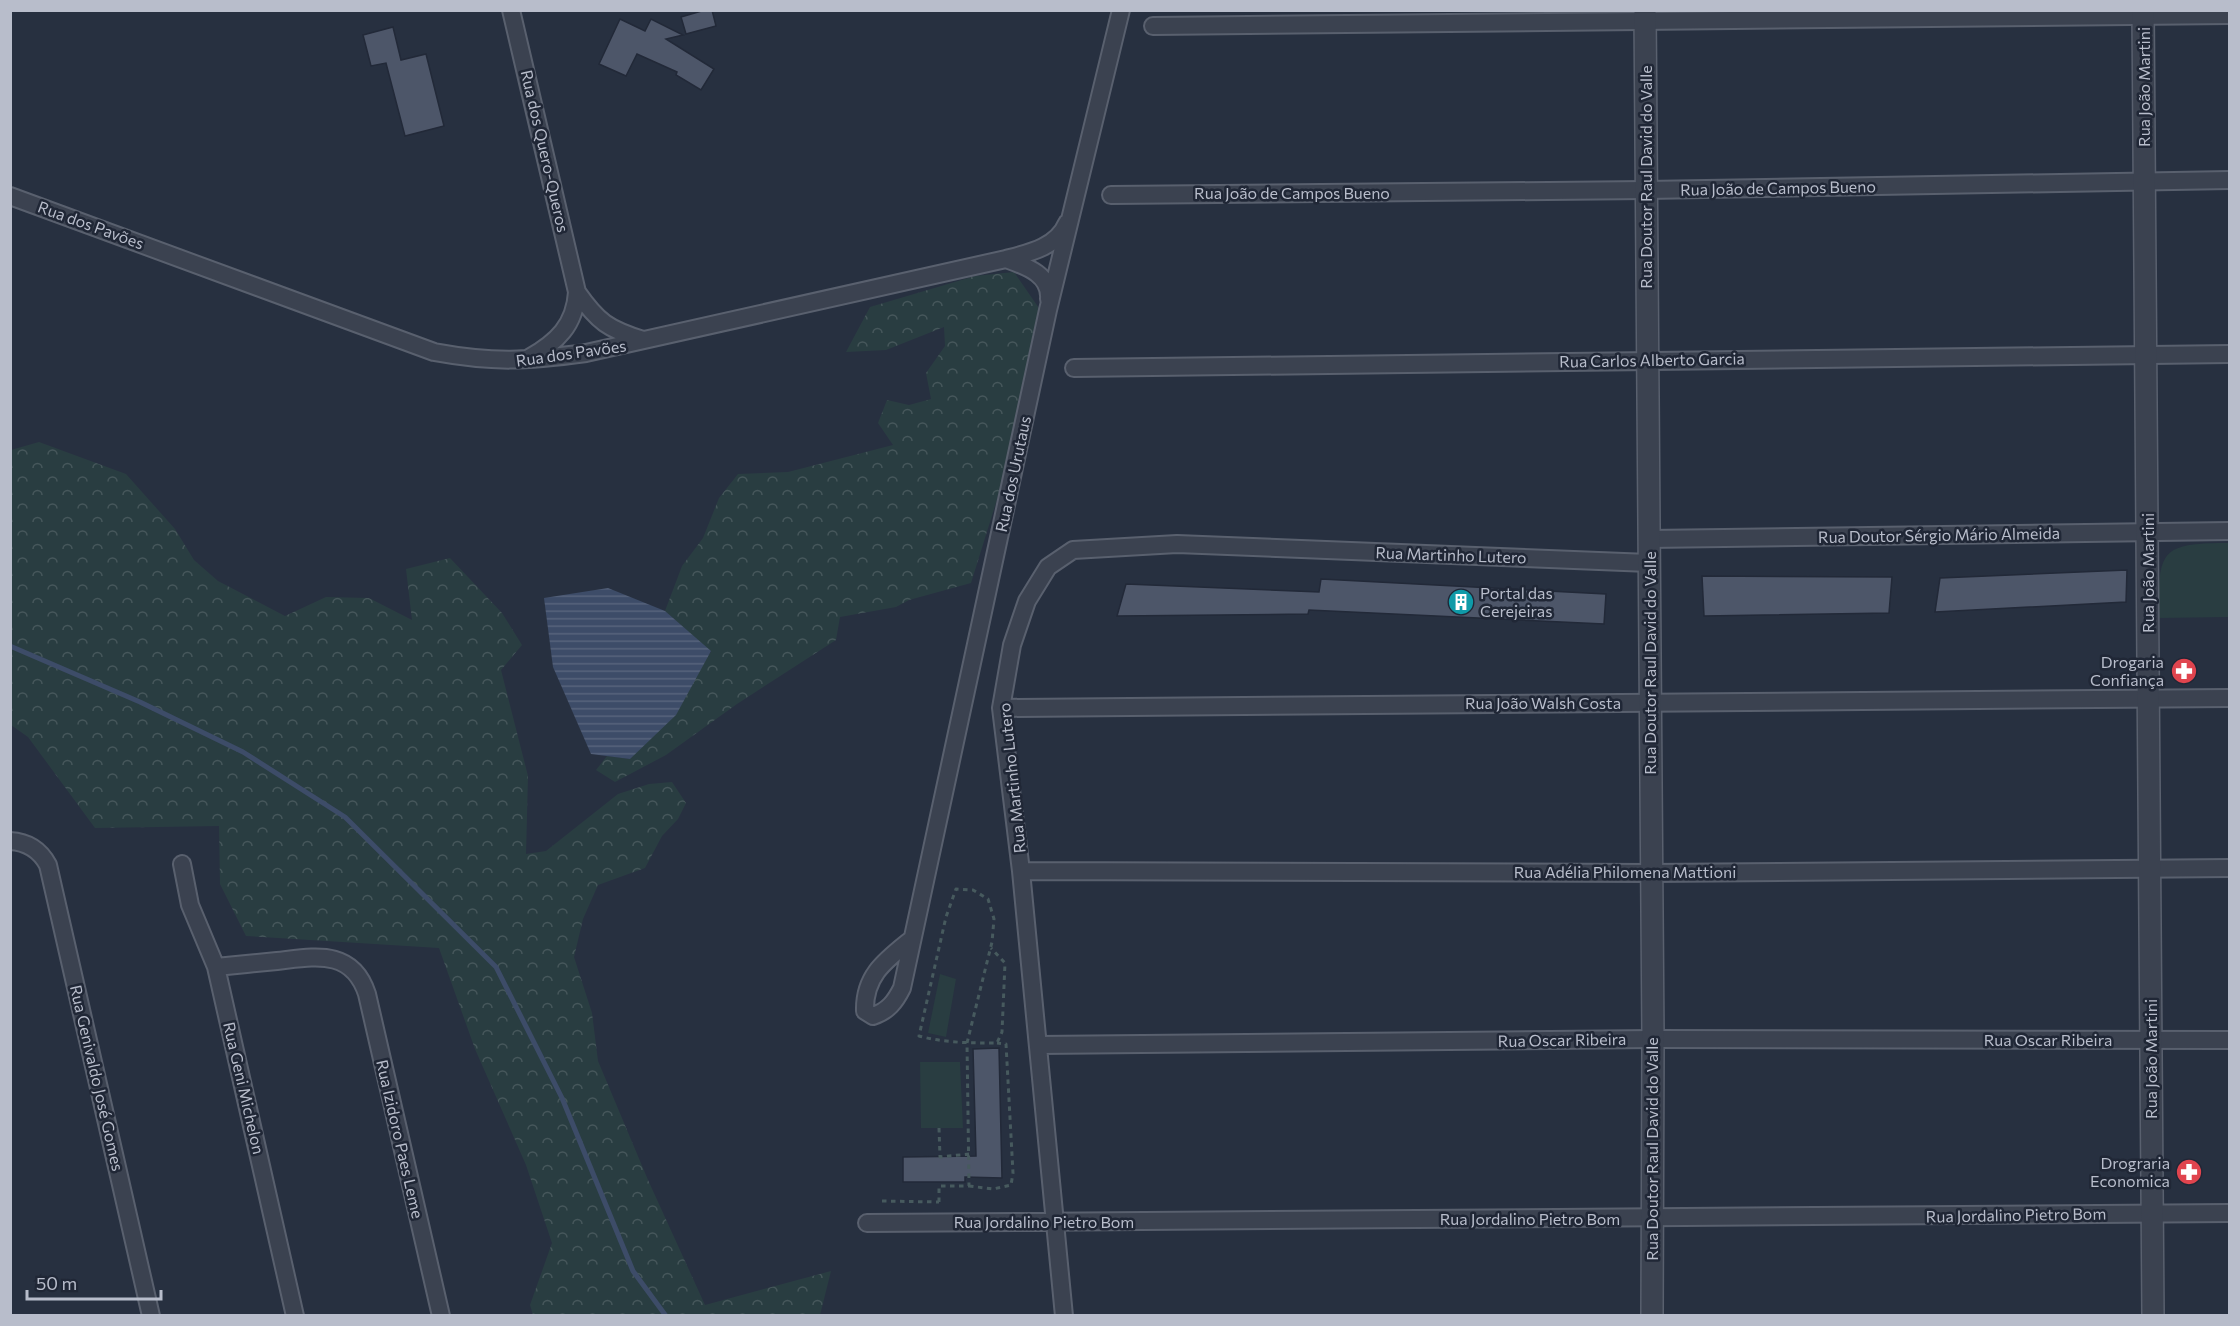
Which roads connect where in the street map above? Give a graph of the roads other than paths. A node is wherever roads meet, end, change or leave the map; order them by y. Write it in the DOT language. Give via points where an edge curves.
graph roads {
  1 [pos="512,10"];
  2 [pos="1121,10"];
  3 [pos="2144,13"];
  4 [pos="1645,15"];
  5 [pos="2229,15"];
  6 [pos="1153,26"];
  7 [pos="2229,180"];
  8 [pos="2145,181"];
  9 [pos="1646,190"];
  10 [pos="10,195"];
  11 [pos="1111,195"];
  12 [pos="1074,210"];
  13 [pos="1006,259"];
  14 [pos="577,292"];
  15 [pos="1048,310"];
  16 [pos="647,341"];
  17 [pos="2146,353"];
  18 [pos="2229,354"];
  19 [pos="1648,360"];
  20 [pos="523,361"];
  21 [pos="1074,368"];
  22 [pos="2147,531"];
  23 [pos="2229,531"];
  24 [pos="1649,539"];
  25 [pos="1649,563"];
  26 [pos="2229,698"];
  27 [pos="2149,699"];
  28 [pos="1650,702"];
  29 [pos="1001,708"];
  30 [pos="10,841"];
  31 [pos="182,864"];
  32 [pos="2149,868"];
  33 [pos="2229,868"];
  34 [pos="1021,871"];
  35 [pos="1652,873"];
  36 [pos="912,939"];
  37 [pos="216,967"];
  38 [pos="1653,1039"];
  39 [pos="2229,1040"];
  40 [pos="2151,1041"];
  41 [pos="1039,1045"];
  42 [pos="2229,1213"];
  43 [pos="2152,1214"];
  44 [pos="1652,1219"];
  45 [pos="867,1223"];
  46 [pos="1054,1223"];
  47 [pos="151,1316"];
  48 [pos="295,1316"];
  49 [pos="441,1316"];
  50 [pos="1064,1316"];
  51 [pos="1652,1316"];
  52 [pos="2153,1316"];
  1 -- 14 [label="street, Rua dos Quero-Queros"];
  2 -- 12 [label="street, Rua dos Urutaus"];
  3 -- 4 [label="street"];
  3 -- 5 [label="street"];
  3 -- 8 [label="street, Rua João Martini"];
  4 -- 6 [label="street"];
  4 -- 9 [label="street, Rua Doutor Raul David do Valle"];
  7 -- 8 [label="street, Rua João de Campos Bueno"];
  8 -- 9 [label="street, Rua João de Campos Bueno"];
  8 -- 17 [label="street, Rua João Martini"];
  9 -- 11 [label="street, Rua João de Campos Bueno"];
  9 -- 19 [label="street, Rua Doutor Raul David do Valle"];
  10 -- 20 [label="street, Rua dos Pavões" via="434,352 476,360"];
  12 -- 13 [label="street, Rua dos Pavões" via="1063,234 1046,245"];
  12 -- 15 [label="street, Rua dos Urutaus"];
  13 -- 15 [label="street" via="1029,267 1042,277 1050,289"];
  13 -- 16 [label="street, Rua dos Pavões"];
  14 -- 16 [label="street, Rua dos Quero-Queros" via="593,315 612,331"];
  14 -- 20 [label="street, Rua dos Quero-Queros" via="571,320 562,335"];
  15 -- 36 [label="street, Rua dos Urutaus"];
  16 -- 20 [label="street, Rua dos Pavões"];
  17 -- 18 [label="street, Rua Carlos Alberto Garcia"];
  17 -- 19 [label="street, Rua Carlos Alberto Garcia"];
  17 -- 22 [label="street, Rua João Martini"];
  19 -- 21 [label="street, Rua Carlos Alberto Garcia"];
  19 -- 24 [label="street, Rua Doutor Raul David do Valle"];
  22 -- 23 [label="street, Rua Doutor Sérgio Mário Almeida"];
  22 -- 24 [label="street, Rua Doutor Sérgio Mário Almeida"];
  22 -- 27 [label="street, Rua João Martini"];
  24 -- 25 [label="street, Rua Doutor Raul David do Valle"];
  25 -- 28 [label="street, Rua Doutor Raul David do Valle"];
  25 -- 29 [label="street, Rua Martinho Lutero" via="1177,544 1073,550 1048,567 1027,601 1012,645"];
  26 -- 27 [label="street, Rua João Walsh Costa"];
  27 -- 28 [label="street, Rua João Walsh Costa"];
  27 -- 32 [label="street, Rua João Martini"];
  28 -- 29 [label="street, Rua João Walsh Costa"];
  28 -- 35 [label="street, Rua Doutor Raul David do Valle"];
  29 -- 34 [label="street, Rua Martinho Lutero"];
  30 -- 47 [label="street, Rua Genivaldo José Gomes" via="31,846 48,865"];
  31 -- 37 [label="street, Rua Geni Michelon" via="190,905"];
  32 -- 33 [label="street, Rua Adélia Philomena Mattioni"];
  32 -- 35 [label="street, Rua Adélia Philomena Mattioni"];
  32 -- 40 [label="street, Rua João Martini"];
  34 -- 35 [label="street, Rua Adélia Philomena Mattioni"];
  34 -- 41 [label="street, Rua Martinho Lutero"];
  35 -- 38 [label="street, Rua Doutor Raul David do Valle"];
  37 -- 48 [label="street, Rua Geni Michelon"];
  37 -- 49 [label="street, Rua Izidoro Paes Leme" via="318,957 334,959 360,979 367,994"];
  38 -- 40 [label="street, Rua Oscar Ribeira"];
  38 -- 41 [label="street, Rua Oscar Ribeira"];
  38 -- 44 [label="street, Rua Doutor Raul David do Valle"];
  39 -- 40 [label="street, Rua Oscar Ribeira"];
  40 -- 43 [label="street, Rua João Martini"];
  41 -- 46 [label="street, Rua Martinho Lutero"];
  42 -- 43 [label="street, Rua Jordalino Pietro Bom"];
  43 -- 44 [label="street, Rua Jordalino Pietro Bom"];
  43 -- 52 [label="street, Rua João Martini"];
  44 -- 46 [label="street, Rua Jordalino Pietro Bom"];
  44 -- 51 [label="street, Rua Doutor Raul David do Valle"];
  45 -- 46 [label="street, Rua Jordalino Pietro Bom"];
  46 -- 50 [label="street, Rua Martinho Lutero"];
}
